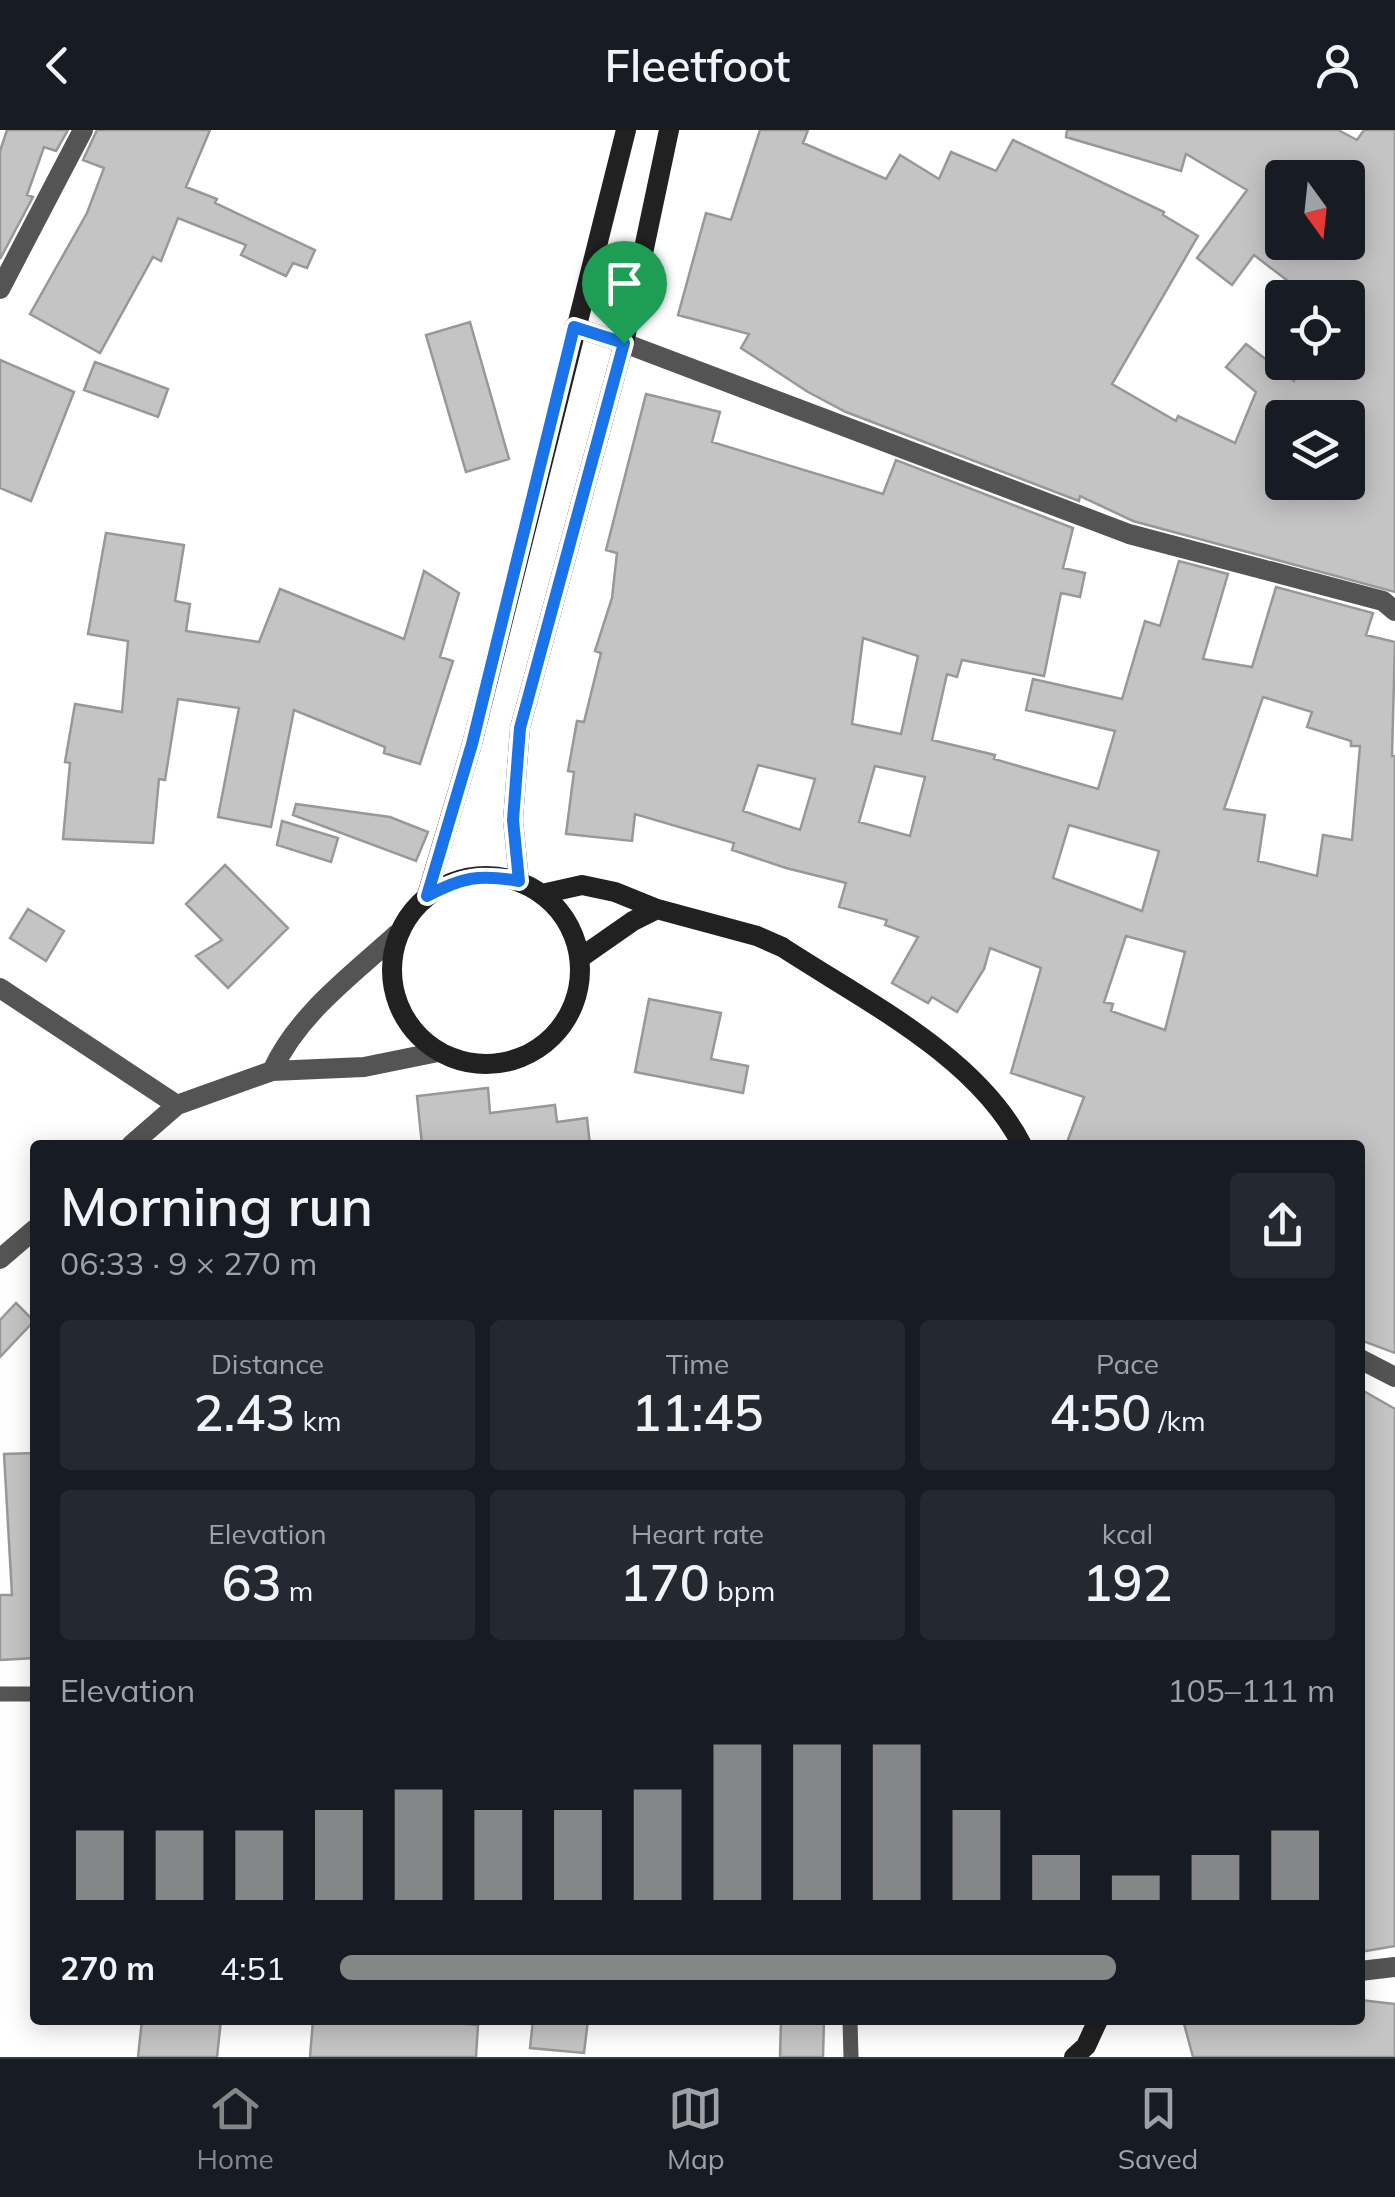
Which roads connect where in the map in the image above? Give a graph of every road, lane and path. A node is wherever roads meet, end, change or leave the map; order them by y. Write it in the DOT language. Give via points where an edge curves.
graph roads {
  1 [pos="84,130"];
  2 [pos="626,130"];
  3 [pos="669,130"];
  4 [pos="0,289"];
  5 [pos="574,327"];
  6 [pos="624,343"];
  7 [pos="1395,611"];
  8 [pos="519,881"];
  9 [pos="542,894"];
  10 [pos="427,896"];
  11 [pos="657,909"];
  12 [pos="397,934"];
  13 [pos="580,958"];
  14 [pos="0,988"];
  15 [pos="438,1052"];
  16 [pos="272,1071"];
  17 [pos="177,1105"];
  18 [pos="137,1140"];
  19 [pos="1020,1140"];
  20 [pos="30,1233"];
  21 [pos="0,1259"];
  22 [pos="1365,1362"];
  23 [pos="1395,1377"];
  24 [pos="0,1694"];
  25 [pos="30,1694"];
  26 [pos="1395,1967"];
  27 [pos="1365,1970"];
  28 [pos="850,2025"];
  29 [pos="1096,2025"];
  30 [pos="851,2057"];
  31 [pos="1074,2057"];
  1 -- 4 [label="street"];
  2 -- 5 [label="main road"];
  3 -- 6 [label="main road"];
  5 -- 6 [label="street"];
  5 -- 10 [label="main road" via="472,744"];
  6 -- 7 [label="street" via="1128,534 1383,601"];
  6 -- 8 [label="main road" via="520,728 513,820"];
  8 -- 9 [label="main road"];
  8 -- 10 [label="main road" via="487,875 455,880"];
  9 -- 11 [label="main road" via="582,886"];
  9 -- 13 [label="main road" via="560,912"];
  10 -- 12 [label="main road"];
  11 -- 13 [label="main road"];
  11 -- 19 [label="main road" via="782,947 949,1058 981,1086"];
  12 -- 15 [label="main road" via="390,967 396,1001 412,1030"];
  12 -- 16 [label="street" via="299,1025"];
  13 -- 15 [label="main road" via="572,1009 538,1048 488,1064"];
  14 -- 17 [label="street"];
  15 -- 16 [label="street" via="364,1066"];
  16 -- 17 [label="street"];
  17 -- 18 [label="street"];
  20 -- 21 [label="street"];
  22 -- 23 [label="street"];
  24 -- 25 [label="lane"];
  26 -- 27 [label="street"];
  28 -- 30 [label="lane"];
  29 -- 31 [label="main road"];
}
